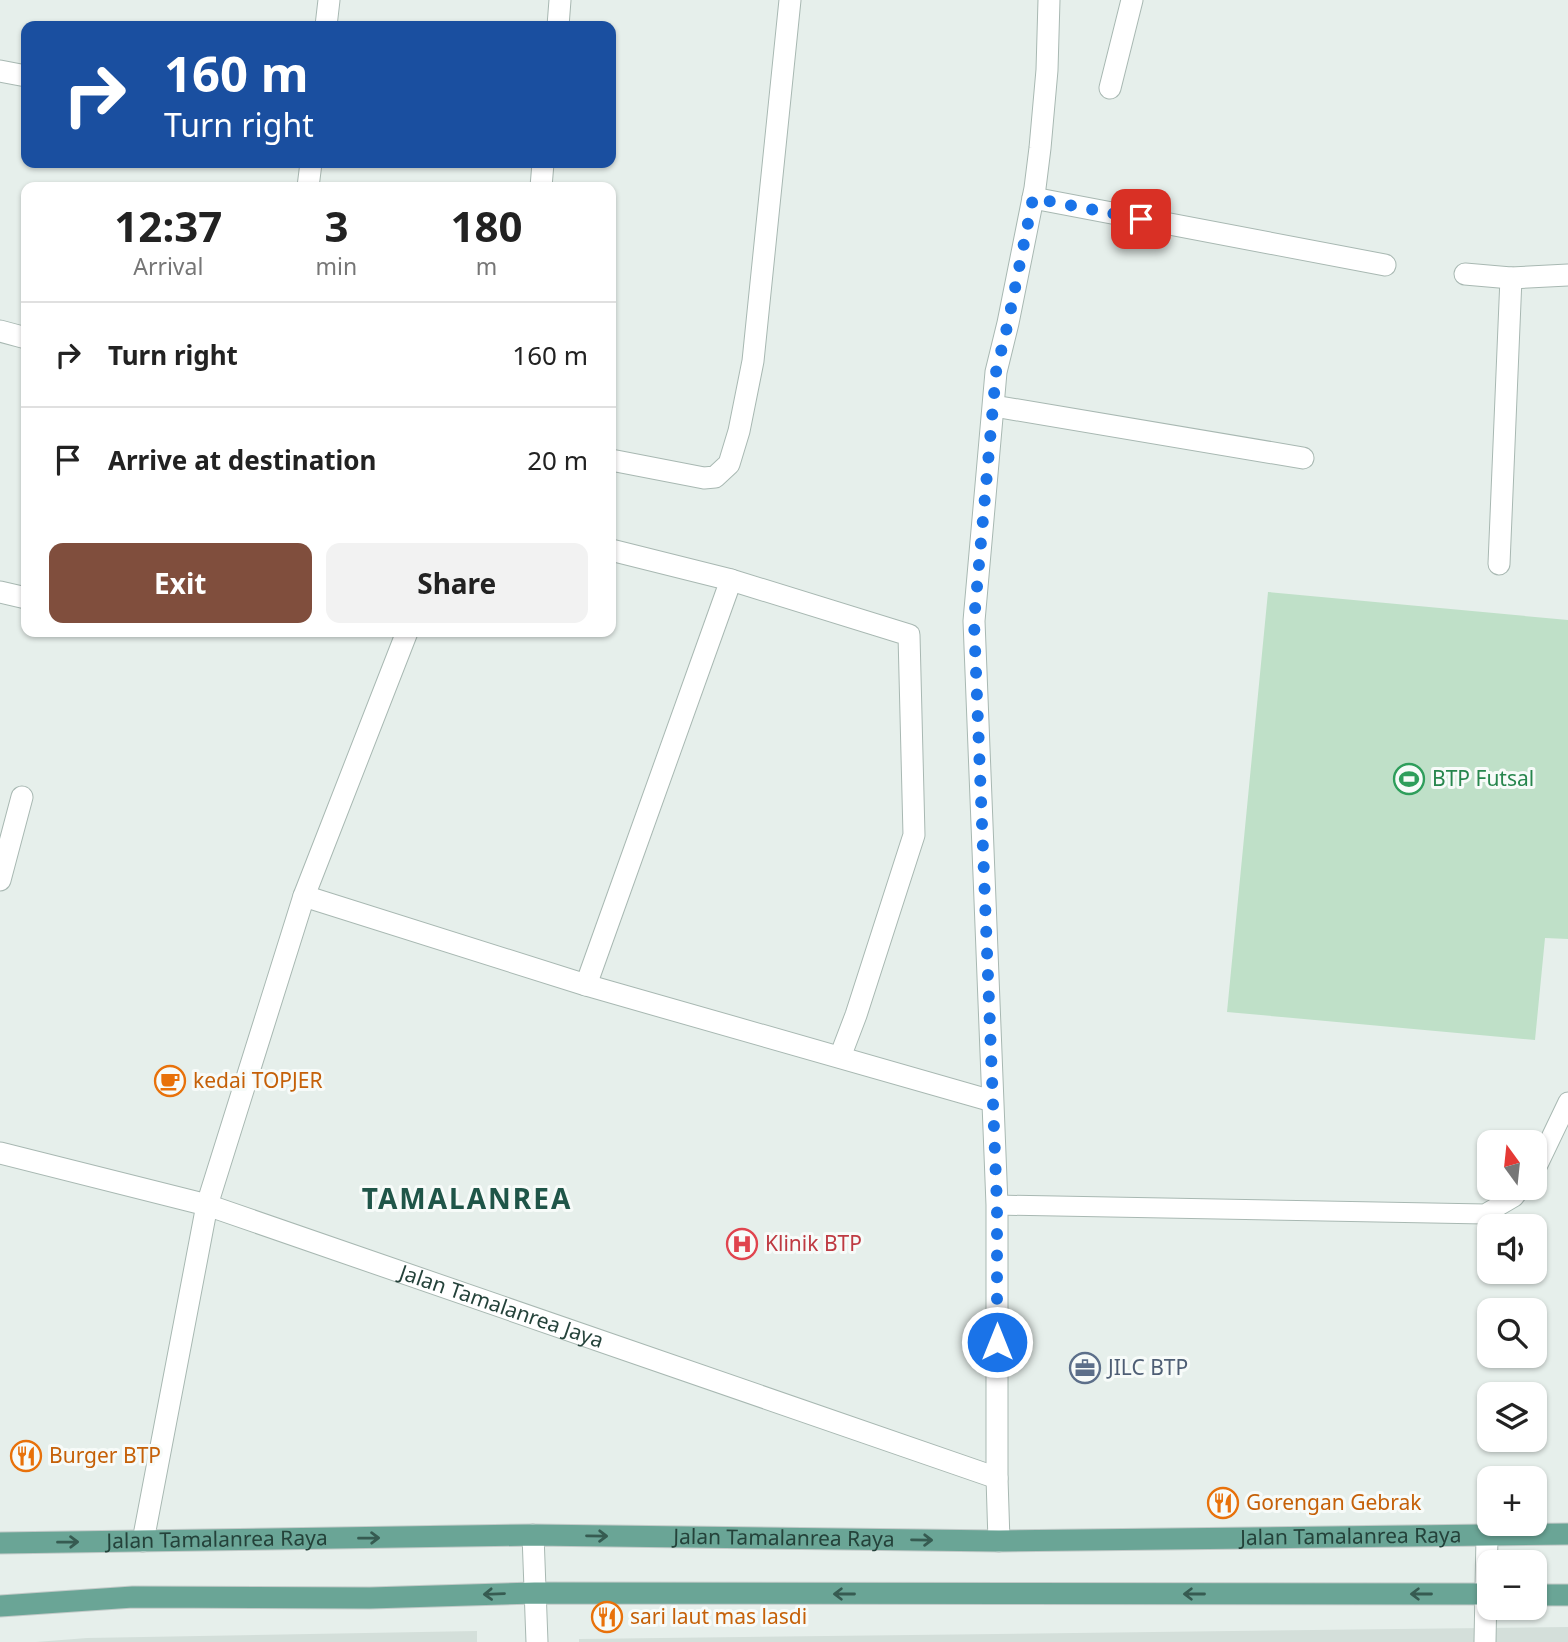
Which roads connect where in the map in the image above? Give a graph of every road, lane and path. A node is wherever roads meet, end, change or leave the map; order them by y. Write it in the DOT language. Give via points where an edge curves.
graph roads {
  1 [pos="329,0"];
  2 [pos="560,0"];
  3 [pos="790,0"];
  4 [pos="1049,0"];
  5 [pos="1132,0"];
  6 [pos="327,21"];
  7 [pos="558,21"];
  8 [pos="0,71"];
  9 [pos="21,75"];
  10 [pos="1110,88"];
  11 [pos="1033,198"];
  12 [pos="1385,265"];
  13 [pos="1465,274"];
  14 [pos="1568,275"];
  15 [pos="1511,278"];
  16 [pos="0,331"];
  17 [pos="21,337"];
  18 [pos="994,406"];
  19 [pos="1303,458"];
  20 [pos="616,461"];
  21 [pos="616,551"];
  22 [pos="1499,564"];
  23 [pos="731,580"];
  24 [pos="0,592"];
  25 [pos="21,597"];
  26 [pos="405,637"];
  27 [pos="22,797"];
  28 [pos="0,880"];
  29 [pos="304,896"];
  30 [pos="586,985"];
  31 [pos="840,1057"];
  32 [pos="992,1101"];
  33 [pos="1568,1102"];
  34 [pos="1547,1146"];
  35 [pos="0,1153"];
  36 [pos="1508,1200"];
  37 [pos="207,1205"];
  38 [pos="997,1205"];
  39 [pos="997,1478"];
  40 [pos="1547,1534"];
  41 [pos="1568,1534"];
  42 [pos="533,1535"];
  43 [pos="1477,1535"];
  44 [pos="143,1541"];
  45 [pos="999,1541"];
  46 [pos="0,1543"];
  47 [pos="535,1593"];
  48 [pos="1477,1594"];
  49 [pos="1547,1595"];
  50 [pos="1568,1595"];
  51 [pos="0,1606"];
  52 [pos="1487,1620"];
  53 [pos="537,1642"];
  54 [pos="1486,1642"];
  1 -- 6 [label="street"];
  2 -- 7 [label="street"];
  3 -- 20 [label="street" via="752,361 729,464 715,477 704,478"];
  4 -- 11 [label="street" via="1047,69"];
  5 -- 10 [label="street"];
  8 -- 9 [label="street"];
  11 -- 12 [label="street"];
  11 -- 18 [label="street" via="996,372"];
  13 -- 15 [label="street"];
  14 -- 15 [label="street"];
  15 -- 22 [label="street"];
  16 -- 17 [label="street"];
  18 -- 19 [label="street"];
  18 -- 32 [label="street" via="974,621"];
  21 -- 23 [label="street"];
  23 -- 30 [label="street"];
  23 -- 31 [label="street" via="909,635 914,835"];
  24 -- 25 [label="street"];
  26 -- 29 [label="street"];
  27 -- 28 [label="street"];
  29 -- 30 [label="street"];
  29 -- 37 [label="street"];
  30 -- 31 [label="street"];
  31 -- 32 [label="street"];
  32 -- 38 [label="street"];
  33 -- 34 [label="lane"];
  35 -- 37 [label="street, Jalan Tamalanrea Jaya"];
  36 -- 38 [label="lane" via="1485,1214"];
  37 -- 39 [label="street, Jalan Tamalanrea Jaya"];
  37 -- 44 [label="street"];
  38 -- 39 [label="street"];
  39 -- 45 [label="street"];
  40 -- 41 [label="main road, Jalan Tamalanrea Raya"];
  44 -- 42 [label="main road, Jalan Tamalanrea Raya, one-way"];
  42 -- 45 [label="main road, Jalan Tamalanrea Raya, one-way"];
  42 -- 47 [label="street"];
  43 -- 45 [label="main road, Jalan Tamalanrea Raya"];
  46 -- 44 [label="main road, Jalan Tamalanrea Raya, one-way"];
  48 -- 47 [label="main road, one-way"];
  47 -- 51 [label="main road, one-way" via="133,1597"];
  47 -- 53 [label="street"];
  49 -- 50 [label="main road"];
  52 -- 54 [label="street"];
}
